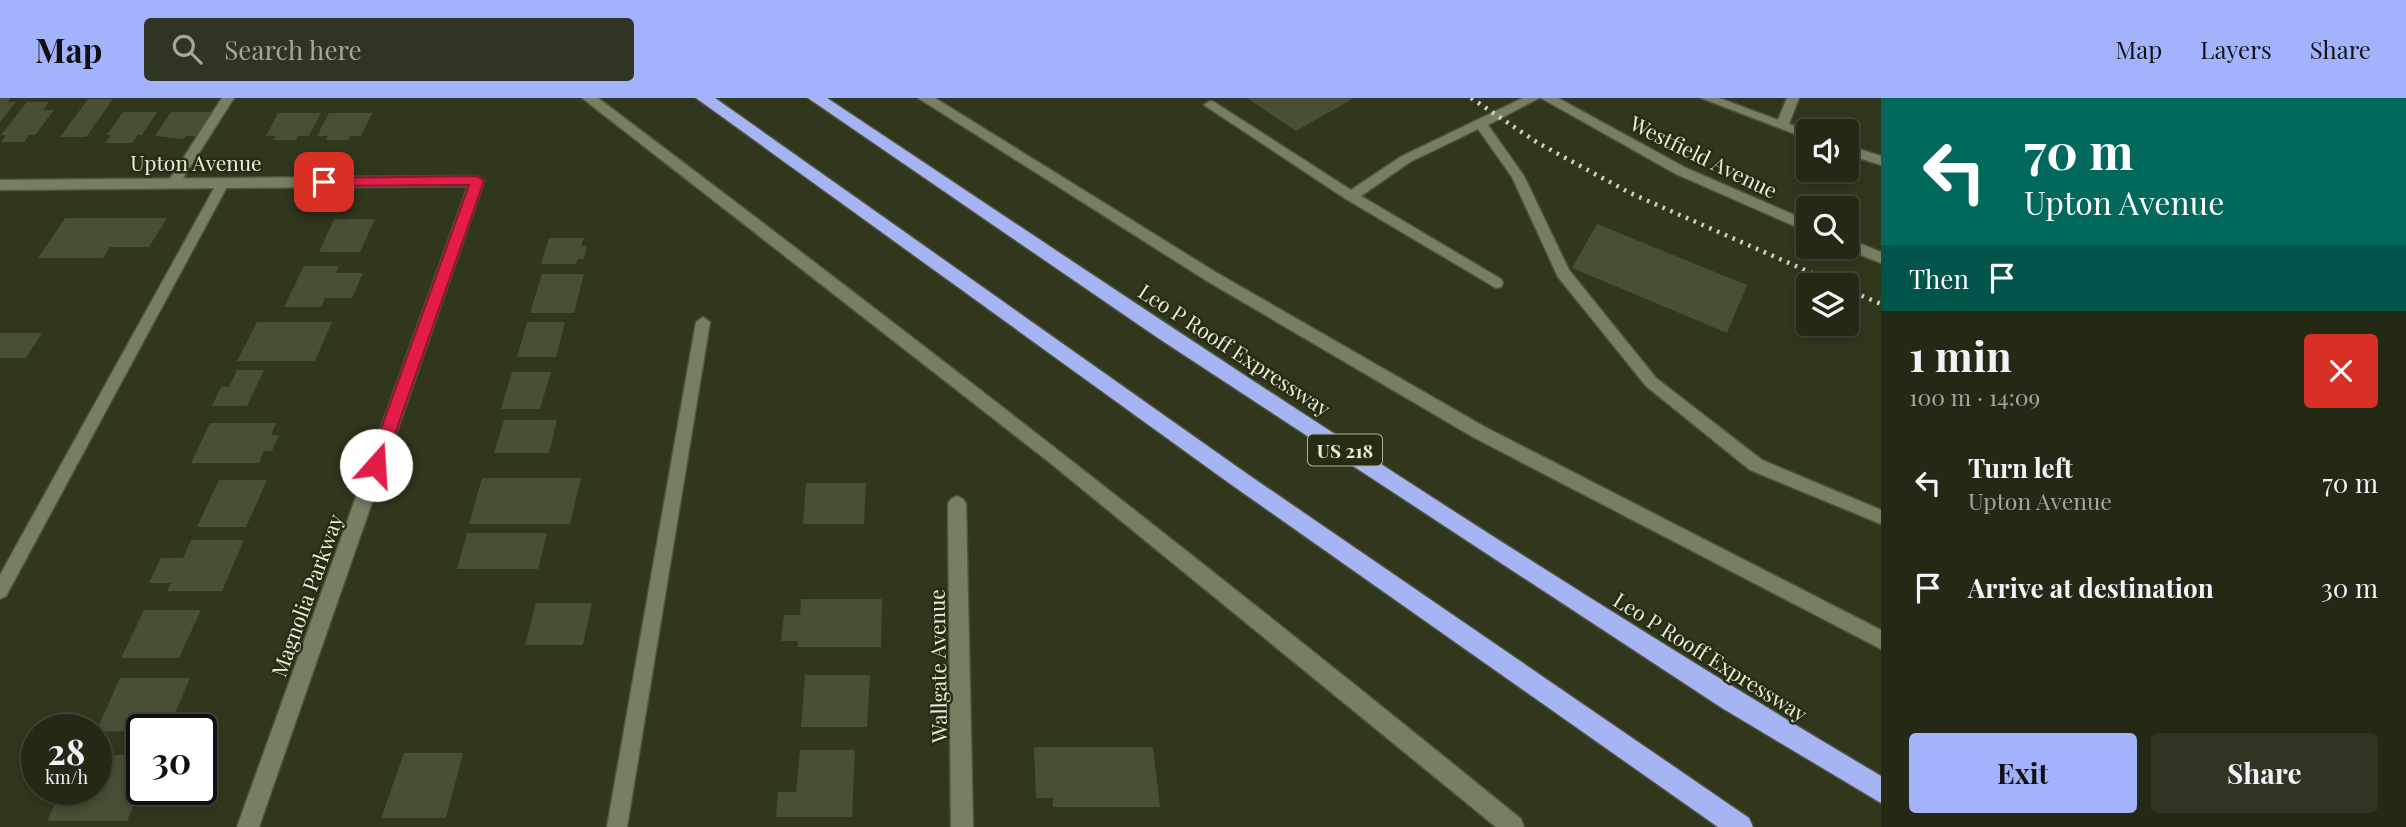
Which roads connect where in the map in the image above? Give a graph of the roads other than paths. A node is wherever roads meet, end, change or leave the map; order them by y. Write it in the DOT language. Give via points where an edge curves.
graph roads {
  1 [pos="228,98"];
  2 [pos="589,98"];
  3 [pos="704,98"];
  4 [pos="817,98"];
  5 [pos="925,98"];
  6 [pos="1533,98"];
  7 [pos="1548,98"];
  8 [pos="1707,98"];
  9 [pos="1793,98"];
  10 [pos="1210,105"];
  11 [pos="1481,124"];
  12 [pos="1782,126"];
  13 [pos="1796,131"];
  14 [pos="1859,153"];
  15 [pos="1881,161"];
  16 [pos="477,181"];
  17 [pos="173,183"];
  18 [pos="223,183"];
  19 [pos="1,186"];
  20 [pos="1351,196"];
  21 [pos="1796,222"];
  22 [pos="1859,248"];
  23 [pos="1880,255"];
  24 [pos="1496,283"];
  25 [pos="703,322"];
  26 [pos="957,504"];
  27 [pos="1881,517"];
  28 [pos="0,591"];
  29 [pos="1881,639"];
  30 [pos="1881,790"];
  31 [pos="248,827"];
  32 [pos="617,827"];
  33 [pos="962,827"];
  34 [pos="1513,827"];
  35 [pos="1740,827"];
  1 -- 17 [label="lane"];
  2 -- 34 [label="street" via="1019,428 1322,668"];
  3 -- 35 [label="highway" via="1236,477"];
  4 -- 30 [label="highway, Leo P Rooff Expressway / US 218" via="1199,356 1720,692"];
  5 -- 29 [label="street" via="1212,277 1479,432"];
  6 -- 11 [label="lane"];
  7 -- 21 [label="street, Westfield Avenue" via="1681,171"];
  8 -- 12 [label="lane"];
  9 -- 12 [label="lane"];
  10 -- 20 [label="lane"];
  11 -- 20 [label="lane" via="1406,159"];
  11 -- 27 [label="lane" via="1518,176 1563,273 1651,382 1756,465"];
  12 -- 13 [label="lane"];
  14 -- 15 [label="lane"];
  16 -- 18 [label="street, Upton Avenue"];
  16 -- 31 [label="street, Magnolia Parkway"];
  17 -- 18 [label="street, Upton Avenue"];
  17 -- 19 [label="street, Upton Avenue"];
  18 -- 28 [label="lane"];
  20 -- 24 [label="lane"];
  22 -- 23 [label="street"];
  25 -- 32 [label="lane"];
  26 -- 33 [label="street, Wallgate Avenue"];
}
